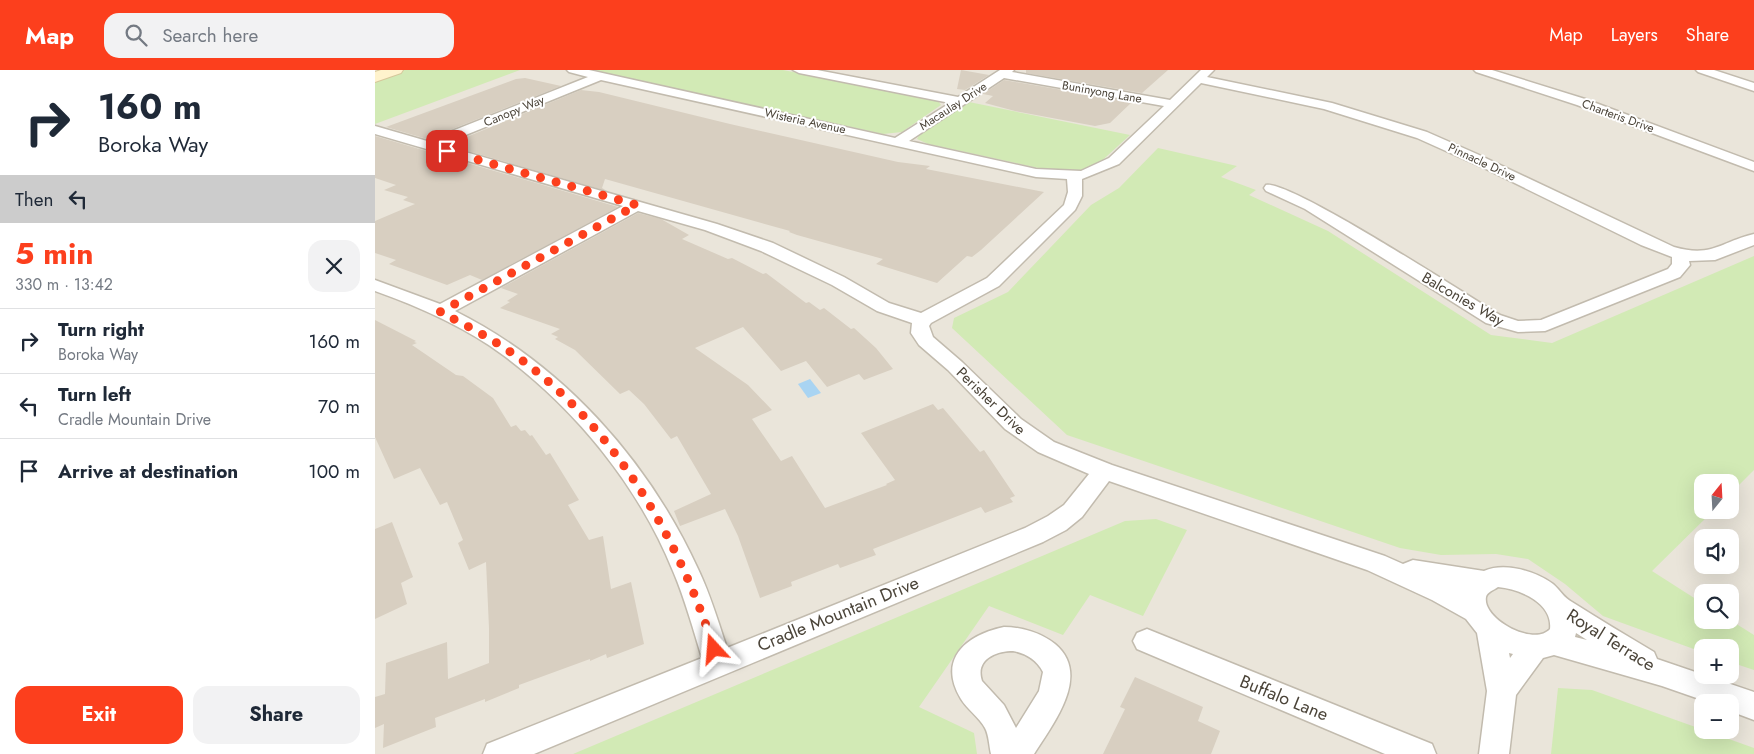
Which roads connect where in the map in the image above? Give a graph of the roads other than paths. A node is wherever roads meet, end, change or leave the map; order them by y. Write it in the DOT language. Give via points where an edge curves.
graph roads {
  1 [pos="384,70"];
  2 [pos="395,70"];
  3 [pos="573,70"];
  4 [pos="1480,70"];
  5 [pos="1702,70"];
  6 [pos="808,71"];
  7 [pos="1005,72"];
  8 [pos="1203,75"];
  9 [pos="600,76"];
  10 [pos="375,77"];
  11 [pos="1754,87"];
  12 [pos="960,101"];
  13 [pos="1173,104"];
  14 [pos="375,130"];
  15 [pos="898,142"];
  16 [pos="428,145"];
  17 [pos="1754,167"];
  18 [pos="1075,180"];
  19 [pos="1271,188"];
  20 [pos="637,205"];
  21 [pos="1754,239"];
  22 [pos="1680,254"];
  23 [pos="375,285"];
  24 [pos="440,312"];
  25 [pos="923,320"];
  26 [pos="1104,470"];
  27 [pos="1375,563"];
  28 [pos="1484,580"];
  29 [pos="1559,608"];
  30 [pos="1483,620"];
  31 [pos="1147,641"];
  32 [pos="1544,645"];
  33 [pos="718,663"];
  34 [pos="1663,673"];
  35 [pos="1502,691"];
  36 [pos="1754,706"];
  37 [pos="498,754"];
  38 [pos="1006,754"];
  39 [pos="1016,754"];
  40 [pos="1421,754"];
  41 [pos="1494,754"];
  1 -- 10 [label="main road"];
  2 -- 10 [label="main road"];
  3 -- 9 [label="street, Wisteria Avenue"];
  4 -- 17 [label="street, Charteris Drive" via="1581,102"];
  5 -- 11 [label="street"];
  6 -- 12 [label="street"];
  7 -- 12 [label="street, Macaulay Drive"];
  7 -- 13 [label="street, Buninyong Lane"];
  8 -- 13 [label="street, Wisteria Avenue"];
  8 -- 22 [label="street, Pinnacle Drive" via="1299,97 1418,134"];
  9 -- 15 [label="street, Wisteria Avenue"];
  9 -- 16 [label="street, Canopy Way"];
  12 -- 15 [label="street, Macaulay Drive"];
  13 -- 18 [label="street, Wisteria Avenue" via="1114,161 1109,172 1101,178"];
  14 -- 16 [label="street"];
  15 -- 18 [label="street, Wisteria Avenue" via="1036,173 1058,181"];
  16 -- 20 [label="street"];
  18 -- 25 [label="street" via="1075,200 1070,207 1001,275"];
  19 -- 22 [label="street, Balconies Way" via="1310,206 1493,319 1513,327 1545,325 1674,273 1681,266"];
  20 -- 24 [label="street"];
  20 -- 25 [label="street" via="767,247 838,280 883,307"];
  21 -- 22 [label="street, Pinnacle Drive" via="1720,254"];
  23 -- 24 [label="street"];
  24 -- 33 [label="street" via="510,352 568,401 631,474 685,570"];
  25 -- 26 [label="street, Perisher Drive" via="921,333 926,340 1013,424 1046,447"];
  26 -- 27 [label="street, Perisher Drive"];
  26 -- 33 [label="street, Cradle Mountain Drive" via="1073,511 1034,536"];
  27 -- 28 [label="street, Perisher Drive"];
  27 -- 30 [label="street, Perisher Drive" via="1441,592"];
  28 -- 29 [label="street" via="1509,577 1523,581 1537,588"];
  28 -- 30 [label="street" via="1473,593"];
  29 -- 32 [label="street" via="1564,628 1561,636"];
  29 -- 34 [label="street, Royal Terrace"];
  30 -- 32 [label="street" via="1503,639 1519,645"];
  30 -- 35 [label="street"];
  31 -- 40 [label="street, Buffalo Lane"];
  32 -- 34 [label="street, Royal Terrace"];
  32 -- 35 [label="street"];
  33 -- 37 [label="street, Cradle Mountain Drive"];
  34 -- 36 [label="street, Royal Terrace"];
  35 -- 41 [label="street"];
  38 -- 39 [label="street" via="999,722 987,706 972,695 966,666 984,645 1005,639 1035,647 1051,658 1058,668 1053,696"];
}
